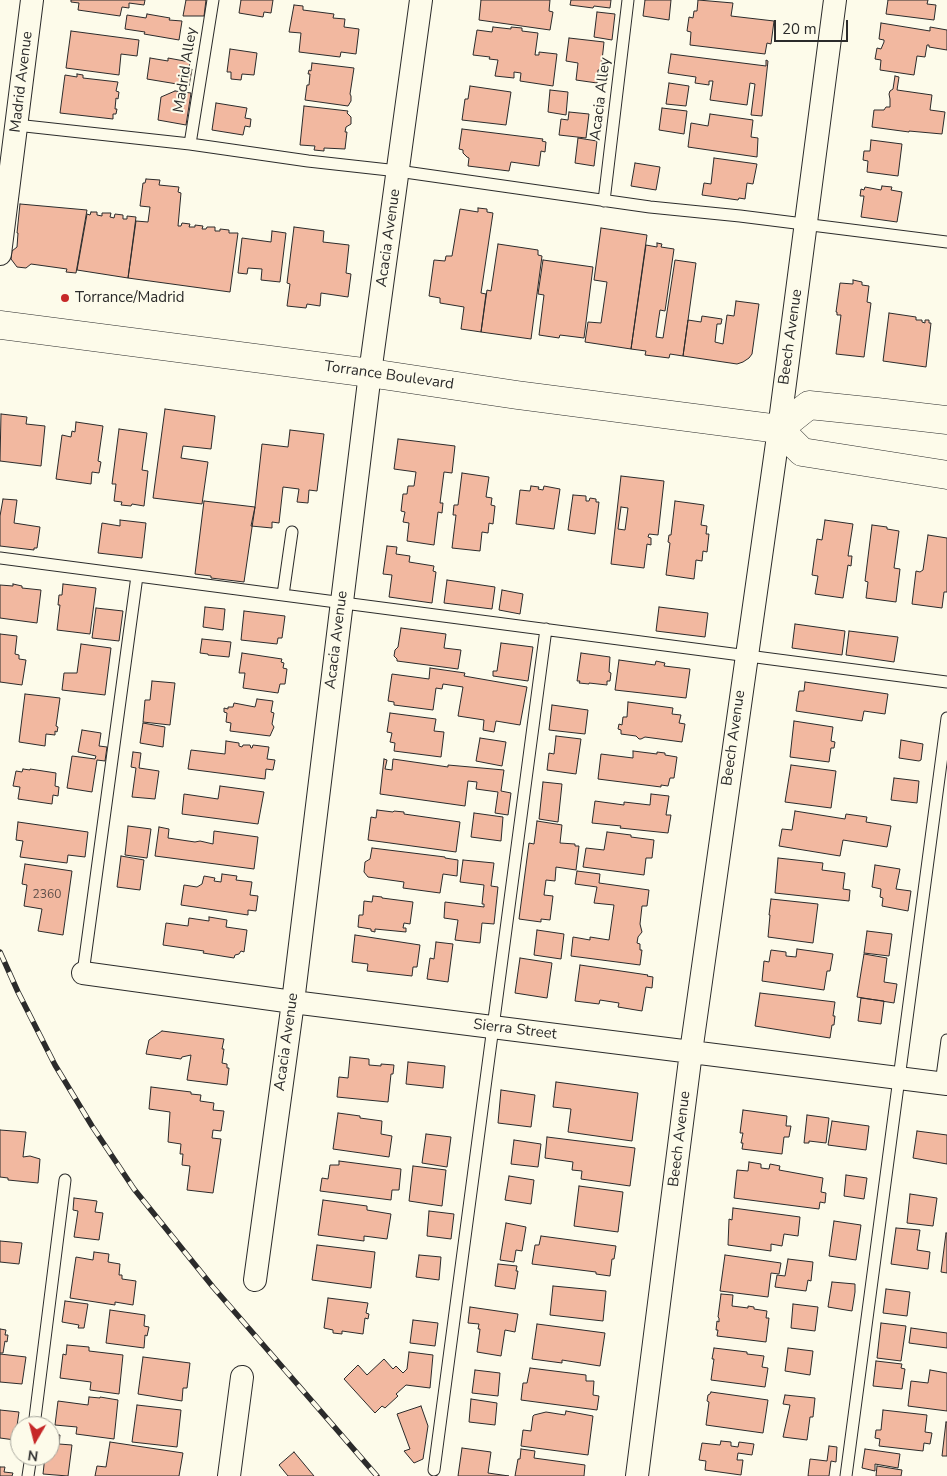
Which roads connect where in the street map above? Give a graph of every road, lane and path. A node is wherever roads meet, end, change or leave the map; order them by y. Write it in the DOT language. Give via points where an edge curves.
graph roads {
  1 [pos="32,0"];
  2 [pos="212,0"];
  3 [pos="421,0"];
  4 [pos="628,0"];
  5 [pos="835,0"];
  6 [pos="16,126"];
  7 [pos="190,144"];
  8 [pos="398,171"];
  9 [pos="604,201"];
  10 [pos="806,224"];
  11 [pos="947,242"];
  12 [pos="0,254"];
  13 [pos="0,325"];
  14 [pos="370,373"];
  15 [pos="947,420"];
  16 [pos="778,429"];
  17 [pos="947,475"];
  18 [pos="292,532"];
  19 [pos="0,558"];
  20 [pos="137,576"];
  21 [pos="283,595"];
  22 [pos="342,602"];
  23 [pos="546,629"];
  24 [pos="746,657"];
  25 [pos="947,682"];
  26 [pos="947,718"];
  27 [pos="83,974"];
  28 [pos="293,1002"];
  29 [pos="493,1027"];
  30 [pos="947,1040"];
  31 [pos="691,1052"];
  32 [pos="899,1078"];
  33 [pos="944,1084"];
  34 [pos="65,1180"];
  35 [pos="255,1280"];
  36 [pos="242,1377"];
  37 [pos="35,1416"];
  38 [pos="434,1470"];
  39 [pos="228,1476"];
  40 [pos="637,1476"];
  41 [pos="846,1476"];
  1 -- 6 [label="street, Madrid Avenue"];
  2 -- 7 [label="lane, Madrid Alley"];
  3 -- 8 [label="street, Acacia Avenue"];
  4 -- 9 [label="lane, Acacia Alley"];
  5 -- 10 [label="street, Beech Avenue"];
  6 -- 7 [label="lane"];
  6 -- 12 [label="street, Madrid Avenue"];
  7 -- 8 [label="lane"];
  8 -- 9 [label="lane"];
  8 -- 14 [label="street, Acacia Avenue"];
  9 -- 10 [label="lane"];
  10 -- 11 [label="lane"];
  10 -- 16 [label="street, Beech Avenue"];
  13 -- 14 [label="main road, Torrance Boulevard"];
  14 -- 16 [label="main road, Torrance Boulevard"];
  14 -- 22 [label="street, Acacia Avenue"];
  15 -- 16 [label="main road" via="809,405"];
  16 -- 17 [label="main road" via="802,452"];
  16 -- 24 [label="street, Beech Avenue"];
  18 -- 21 [label="lane"];
  19 -- 20 [label="lane"];
  20 -- 21 [label="lane"];
  20 -- 27 [label="lane"];
  21 -- 22 [label="lane"];
  22 -- 23 [label="lane"];
  22 -- 28 [label="street, Acacia Avenue"];
  23 -- 24 [label="lane"];
  23 -- 29 [label="lane"];
  24 -- 25 [label="lane"];
  24 -- 31 [label="street, Beech Avenue"];
  26 -- 32 [label="lane"];
  27 -- 28 [label="street, Sierra Street"];
  28 -- 29 [label="street, Sierra Street"];
  28 -- 35 [label="street, Acacia Avenue"];
  29 -- 31 [label="street, Sierra Street"];
  29 -- 38 [label="lane"];
  30 -- 33 [label="lane"];
  31 -- 32 [label="street, Sierra Street"];
  31 -- 40 [label="street, Beech Avenue"];
  32 -- 33 [label="street, Sierra Street"];
  32 -- 41 [label="lane"];
  34 -- 37 [label="lane"];
  36 -- 39 [label="street"];
}
